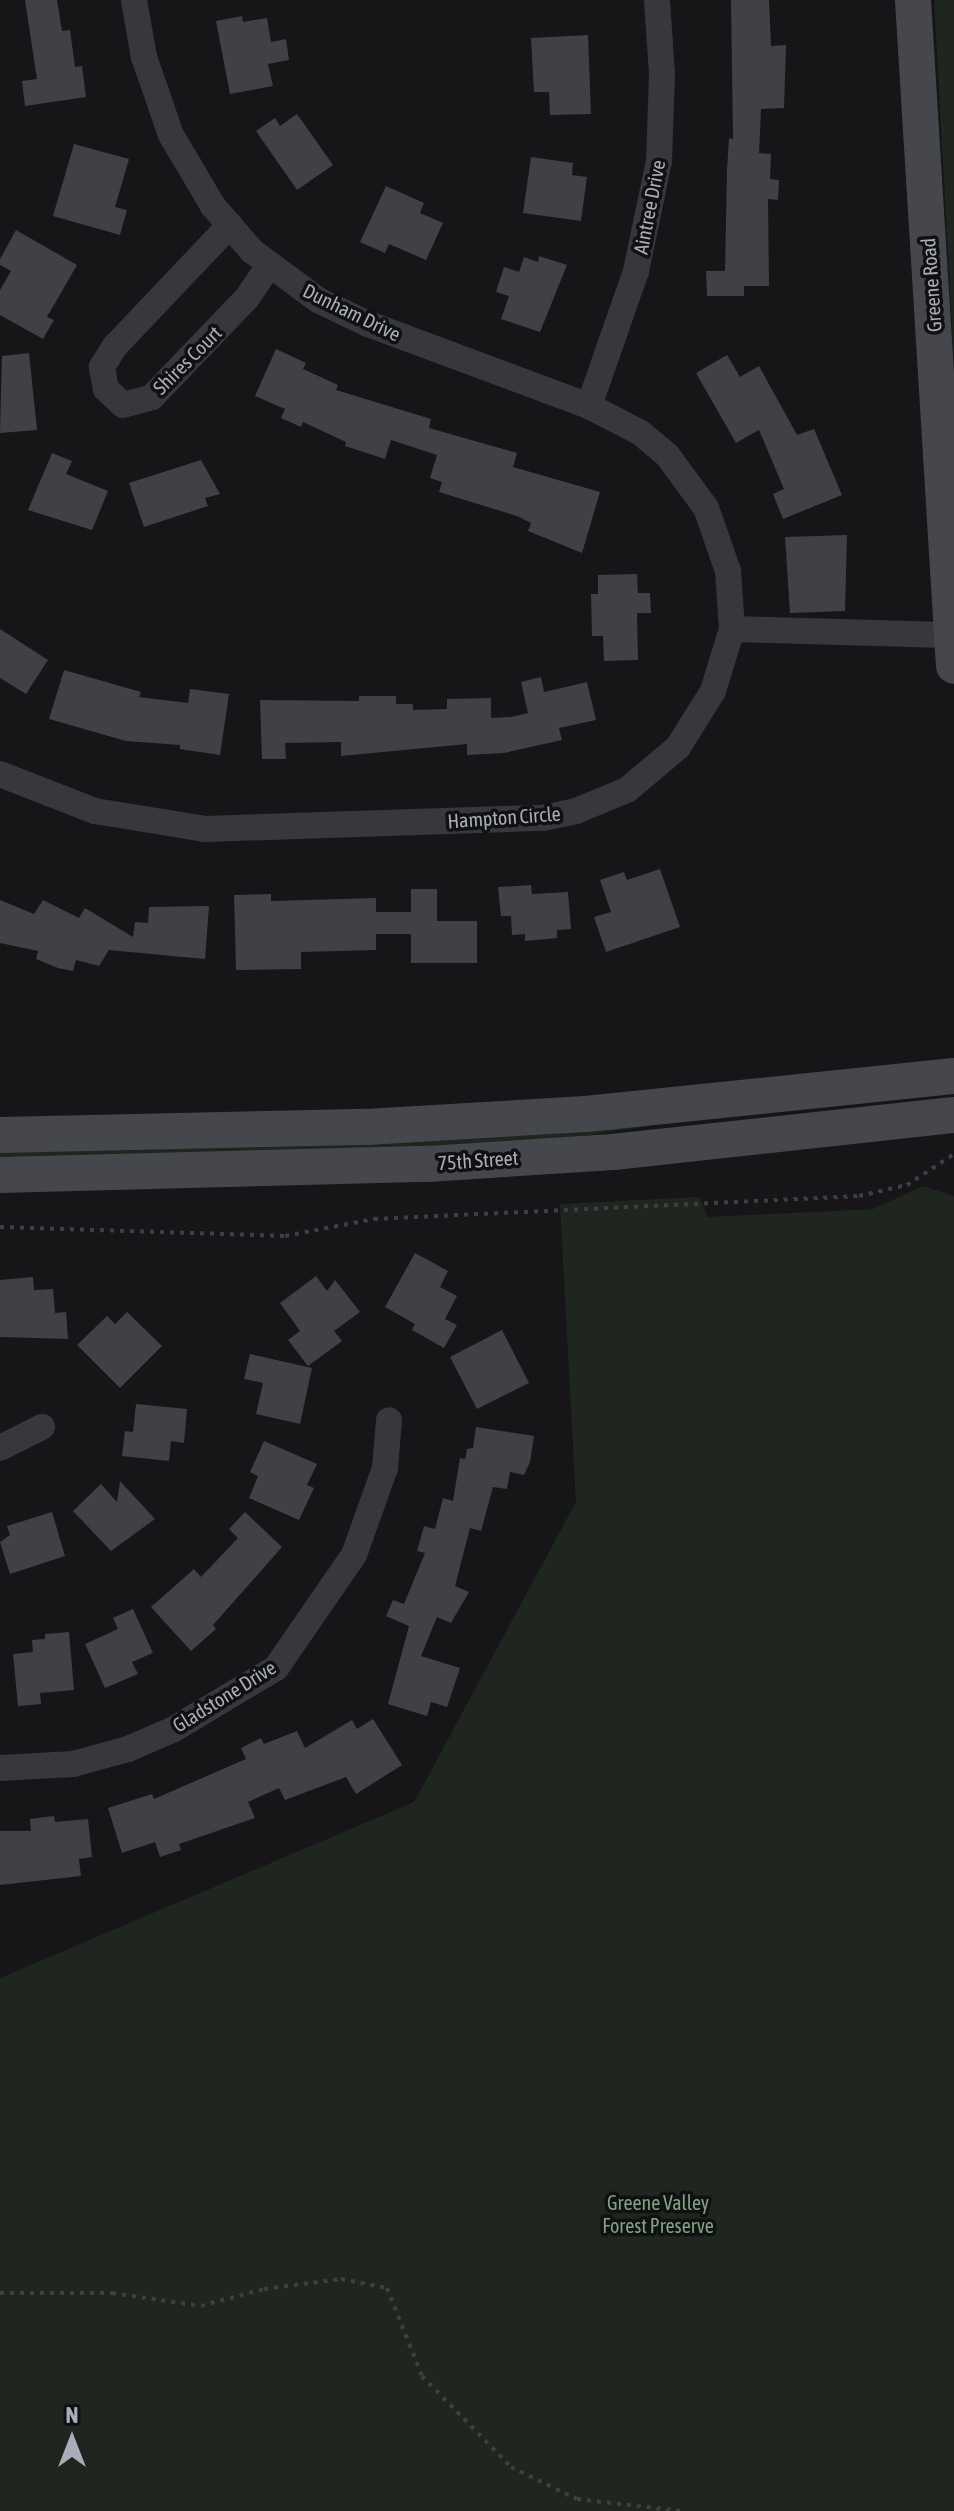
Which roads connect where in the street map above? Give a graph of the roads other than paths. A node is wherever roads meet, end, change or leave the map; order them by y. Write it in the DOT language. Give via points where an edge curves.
graph roads {
  1 [pos="134,0"];
  2 [pos="657,0"];
  3 [pos="913,0"];
  4 [pos="230,225"];
  5 [pos="269,265"];
  6 [pos="589,406"];
  7 [pos="732,629"];
  8 [pos="953,650"];
  9 [pos="0,774"];
  10 [pos="954,1076"];
  11 [pos="954,1115"];
  12 [pos="0,1135"];
  13 [pos="0,1175"];
  14 [pos="389,1420"];
  15 [pos="42,1427"];
  16 [pos="0,1448"];
  17 [pos="0,1768"];
  1 -- 4 [label="street, Dunham Drive" via="144,57 171,135"];
  2 -- 6 [label="street, Aintree Drive" via="662,110 652,206 636,271"];
  3 -- 8 [label="main road, Greene Road"];
  4 -- 5 [label="street, Dunham Drive"];
  4 -- 5 [label="street, Shires Court" via="115,346 102,367 106,389 123,405 152,397 247,298"];
  5 -- 6 [label="street, Dunham Drive" via="318,300 368,324"];
  6 -- 7 [label="street, Hampton Circle" via="641,433 667,455 701,498 728,571"];
  7 -- 8 [label="street"];
  7 -- 9 [label="street, Hampton Circle" via="713,691 678,747 627,790 543,818 205,829 95,811"];
  10 -- 12 [label="main road, 75th Street" via="570,1115 321,1129"];
  11 -- 13 [label="main road, 75th Street" via="613,1152 300,1169"];
  14 -- 17 [label="street, Gladstone Drive" via="385,1468 354,1555 276,1668 174,1729 128,1749 73,1764"];
  15 -- 16 [label="street"];
}
